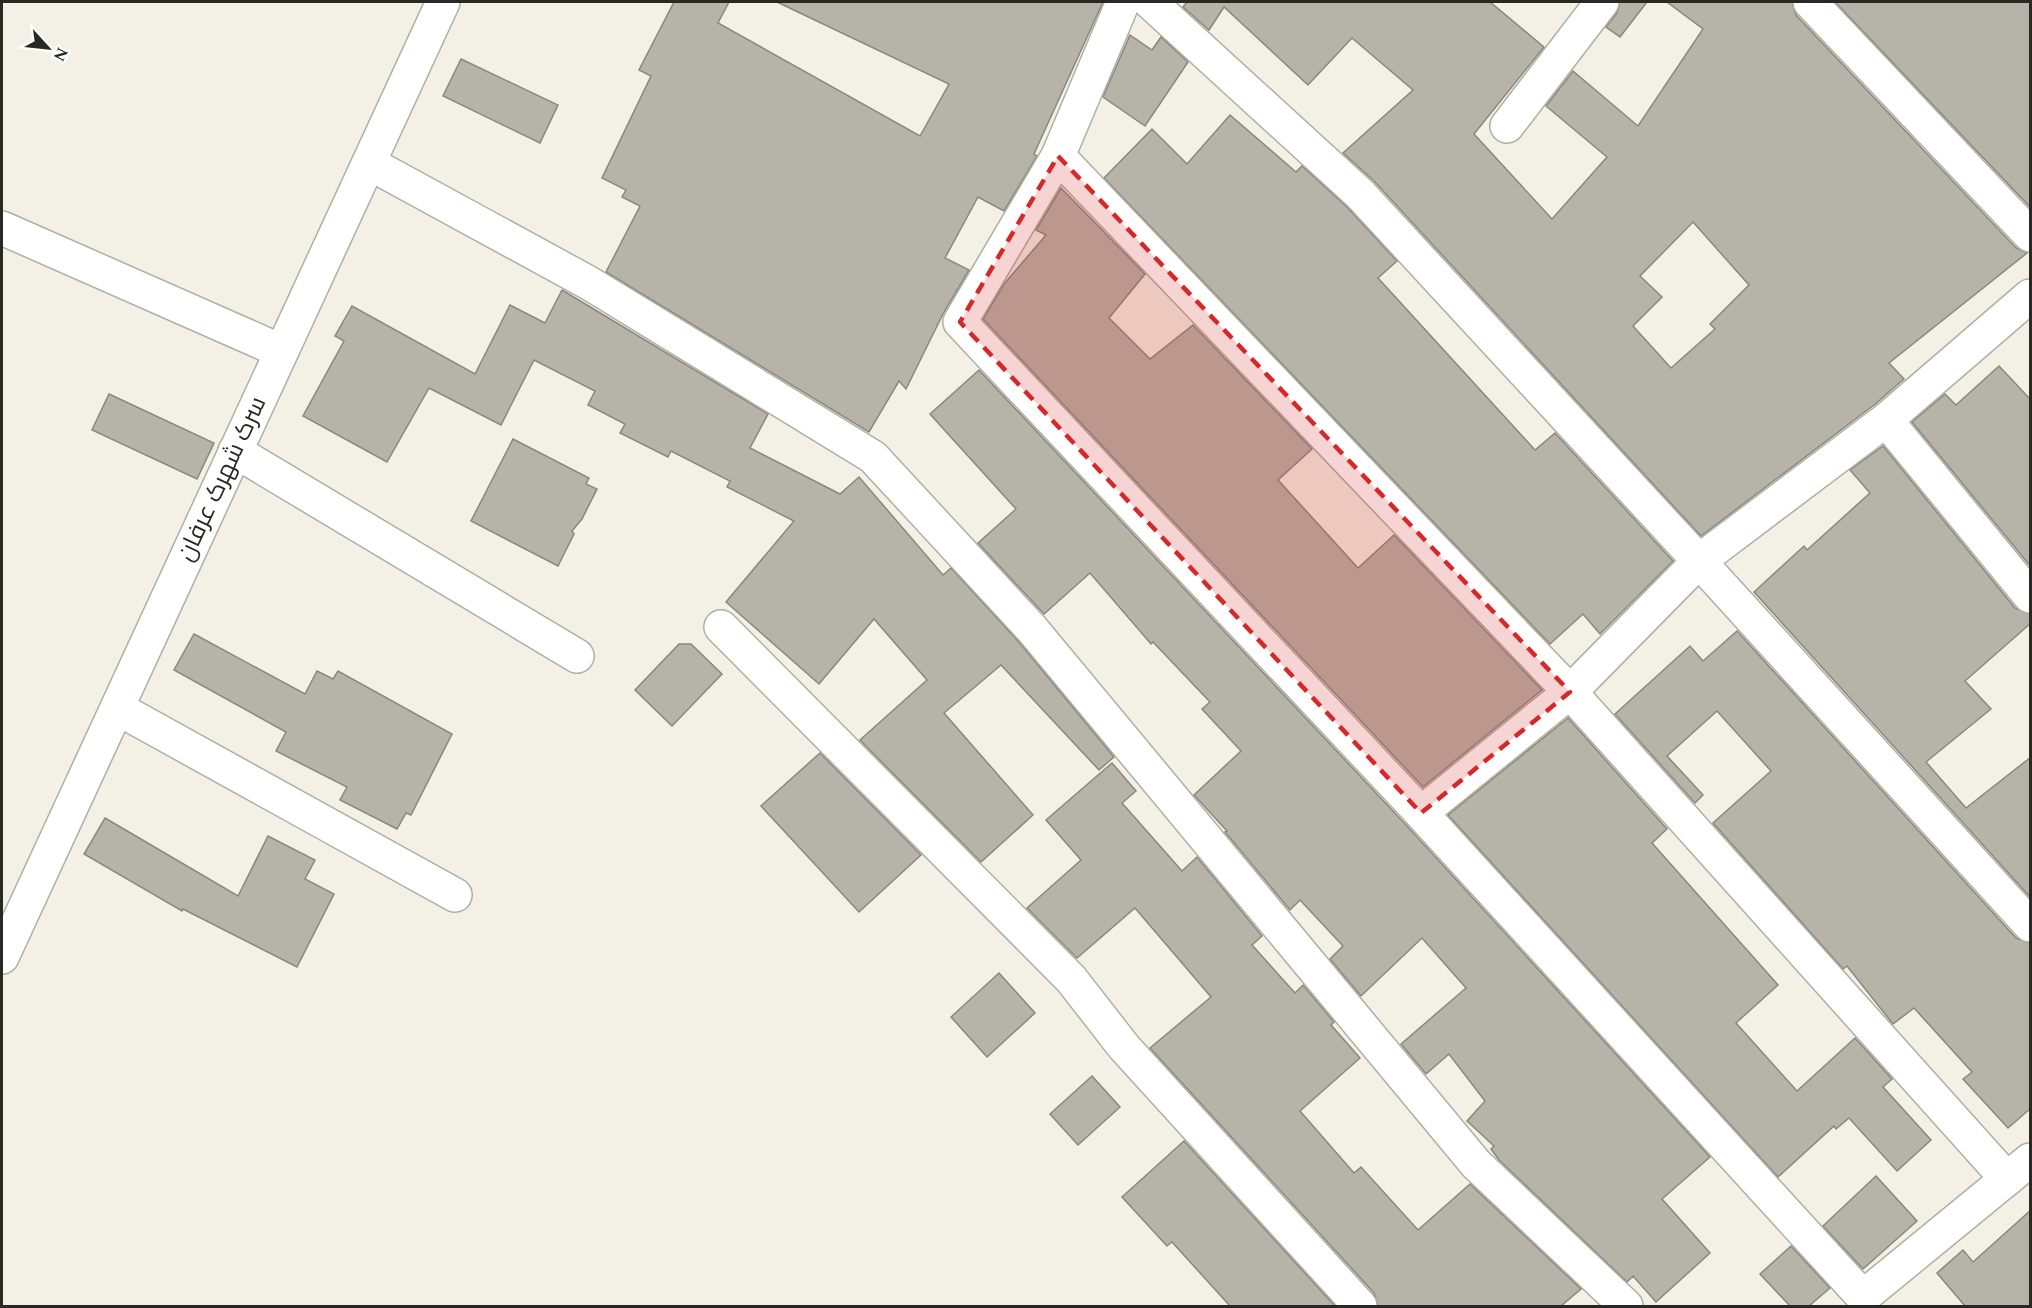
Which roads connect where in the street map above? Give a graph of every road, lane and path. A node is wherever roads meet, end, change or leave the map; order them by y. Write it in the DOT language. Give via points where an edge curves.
graph roads {
  1 [pos="443,2"];
  2 [pos="1123,2"];
  3 [pos="1150,2"];
  4 [pos="1602,2"];
  5 [pos="1810,2"];
  6 [pos="1506,126"];
  7 [pos="1058,156"];
  8 [pos="369,163"];
  9 [pos="2,228"];
  10 [pos="2031,235"];
  11 [pos="2031,296"];
  12 [pos="281,351"];
  13 [pos="1886,420"];
  14 [pos="236,451"];
  15 [pos="1698,561"];
  16 [pos="2031,596"];
  17 [pos="721,627"];
  18 [pos="577,656"];
  19 [pos="1570,693"];
  20 [pos="117,708"];
  21 [pos="1421,813"];
  22 [pos="455,895"];
  23 [pos="2031,925"];
  24 [pos="2,957"];
  25 [pos="2019,1170"];
  26 [pos="1360,1306"];
  27 [pos="1626,1306"];
  1 -- 8 [label="street, سرک شهرک عرفان"];
  2 -- 7 [label="street"];
  3 -- 15 [label="street" via="1360,194"];
  4 -- 6 [label="street"];
  5 -- 10 [label="street"];
  7 -- 19 [label="street"];
  7 -- 21 [label="street" via="960,322"];
  8 -- 12 [label="street, سرک شهرک عرفان"];
  8 -- 27 [label="street" via="589,283 873,457 1032,629 1476,1164"];
  9 -- 12 [label="street"];
  11 -- 13 [label="street"];
  12 -- 14 [label="street, سرک شهرک عرفان"];
  13 -- 15 [label="street"];
  13 -- 16 [label="street"];
  14 -- 18 [label="street"];
  14 -- 20 [label="street, سرک شهرک عرفان"];
  15 -- 19 [label="street"];
  15 -- 23 [label="street"];
  17 -- 26 [label="street" via="1071,979 1124,1047"];
  19 -- 21 [label="street"];
  19 -- 25 [label="street"];
  20 -- 22 [label="street"];
  20 -- 24 [label="street, سرک شهرک عرفان"];
  21 -- 25 [label="street" via="1863,1297"];
}
